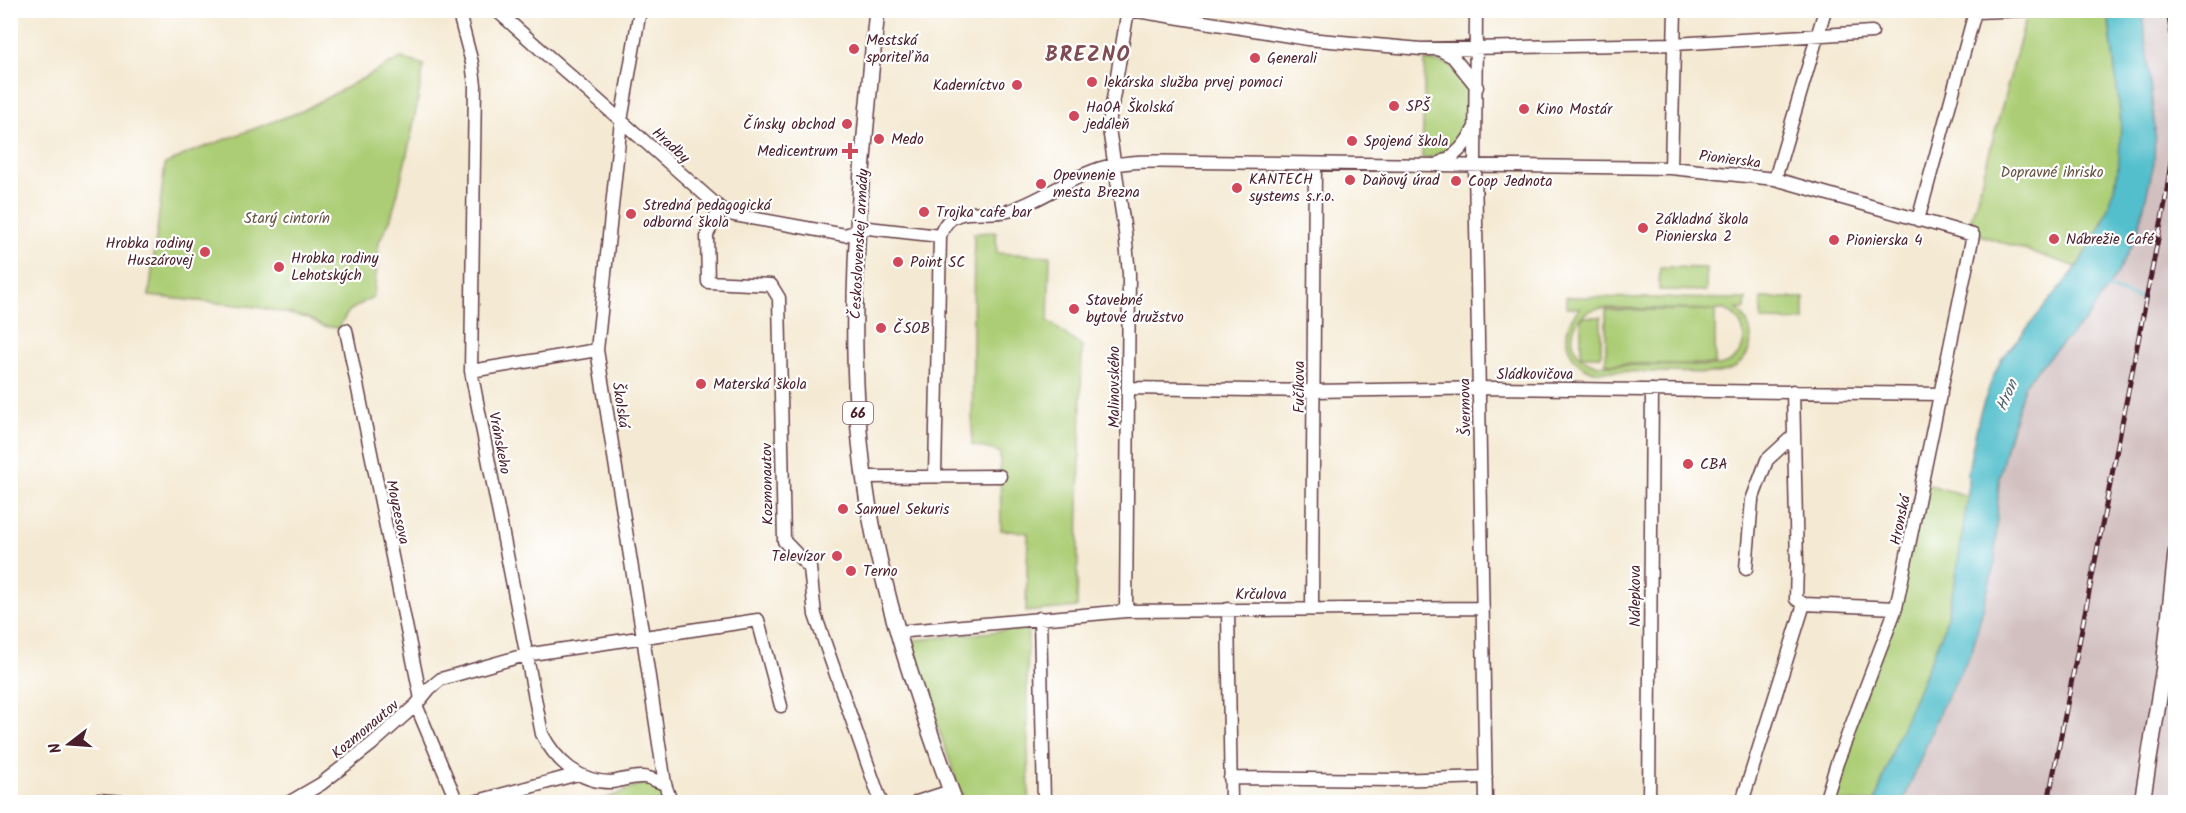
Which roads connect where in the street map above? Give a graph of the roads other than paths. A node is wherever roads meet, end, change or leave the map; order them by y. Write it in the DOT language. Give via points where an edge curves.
graph roads {
  1 [pos="458,10"];
  2 [pos="496,10"];
  3 [pos="640,10"];
  4 [pos="877,10"];
  5 [pos="1130,10"];
  6 [pos="1476,10"];
  7 [pos="1675,10"];
  8 [pos="1826,10"];
  9 [pos="2026,10"];
  10 [pos="1975,12"];
  11 [pos="1872,32"];
  12 [pos="1819,34"];
  13 [pos="1674,44"];
  14 [pos="1477,47"];
  15 [pos="1440,50"];
  16 [pos="1477,87"];
  17 [pos="621,121"];
  18 [pos="1476,126"];
  19 [pos="1114,165"];
  20 [pos="1315,165"];
  21 [pos="1429,165"];
  22 [pos="1475,165"];
  23 [pos="1671,168"];
  24 [pos="1774,179"];
  25 [pos="720,208"];
  26 [pos="1918,220"];
  27 [pos="856,231"];
  28 [pos="1973,235"];
  29 [pos="940,236"];
  30 [pos="346,330"];
  31 [pos="597,350"];
  32 [pos="471,371"];
  33 [pos="1129,388"];
  34 [pos="1480,389"];
  35 [pos="1652,390"];
  36 [pos="1314,391"];
  37 [pos="1793,391"];
  38 [pos="1941,394"];
  39 [pos="1794,435"];
  40 [pos="935,476"];
  41 [pos="1000,476"];
  42 [pos="864,477"];
  43 [pos="2175,553"];
  44 [pos="1746,569"];
  45 [pos="1804,604"];
  46 [pos="1483,608"];
  47 [pos="1896,608"];
  48 [pos="1228,609"];
  49 [pos="1312,609"];
  50 [pos="1126,610"];
  51 [pos="1040,618"];
  52 [pos="897,632"];
  53 [pos="643,637"];
  54 [pos="525,655"];
  55 [pos="418,702"];
  56 [pos="781,706"];
  57 [pos="578,774"];
  58 [pos="1486,777"];
  59 [pos="1230,778"];
  60 [pos="665,784"];
  61 [pos="953,797"];
  62 [pos="98,800"];
  63 [pos="125,802"];
  64 [pos="290,802"];
  65 [pos="457,802"];
  66 [pos="474,802"];
  67 [pos="671,802"];
  68 [pos="881,802"];
  69 [pos="917,802"];
  70 [pos="1044,802"];
  71 [pos="1231,802"];
  72 [pos="1486,802"];
  73 [pos="1649,802"];
  74 [pos="1742,802"];
  75 [pos="1825,802"];
  76 [pos="2142,802"];
  1 -- 32 [label="street, Vránskeho" via="476,85"];
  2 -- 17 [label="street, Hradby"];
  3 -- 17 [label="street, Školská"];
  4 -- 27 [label="main road, Československej armády / 66"];
  5 -- 15 [label="street" via="1308,39"];
  5 -- 19 [label="street, Malinovského" via="1110,117"];
  6 -- 14 [label="street, Švermova"];
  7 -- 13 [label="street"];
  8 -- 12 [label="street"];
  9 -- 10 [label="street"];
  10 -- 26 [label="street"];
  11 -- 12 [label="street"];
  12 -- 13 [label="street"];
  12 -- 24 [label="street"];
  13 -- 14 [label="street"];
  13 -- 23 [label="street"];
  14 -- 15 [label="street"];
  14 -- 16 [label="street, Švermova"];
  15 -- 16 [label="street" via="1453,57"];
  16 -- 18 [label="street, Švermova"];
  17 -- 25 [label="street, Hradby"];
  17 -- 31 [label="street, Školská"];
  18 -- 21 [label="street" via="1464,147 1451,158"];
  18 -- 22 [label="street, Švermova"];
  19 -- 20 [label="street, Pionierska"];
  19 -- 29 [label="street" via="1010,210 972,212 953,218 944,225"];
  19 -- 33 [label="street, Malinovského" via="1129,264"];
  20 -- 21 [label="street, Pionierska"];
  20 -- 36 [label="street, Fučíkova"];
  21 -- 22 [label="street, Pionierska"];
  22 -- 23 [label="street, Pionierska"];
  22 -- 34 [label="street, Švermova"];
  23 -- 24 [label="street, Pionierska"];
  24 -- 26 [label="street, Pionierska"];
  25 -- 27 [label="street, Hradby" via="729,214 845,236"];
  25 -- 68 [label="street, Kozmonautov" via="707,235 708,282 771,285 780,298 784,541 810,568 815,615"];
  26 -- 28 [label="street, Pionierska"];
  27 -- 29 [label="street, Hradby" via="868,228"];
  27 -- 42 [label="main road, Československej armády / 66" via="854,350"];
  28 -- 38 [label="street, Hronská"];
  29 -- 40 [label="street"];
  30 -- 55 [label="street, Moyzesova"];
  31 -- 32 [label="street"];
  31 -- 53 [label="street, Školská"];
  32 -- 54 [label="street, Vránskeho"];
  33 -- 36 [label="street, Sládkovičova"];
  33 -- 50 [label="street, Malinovského"];
  34 -- 35 [label="street, Sládkovičova"];
  34 -- 36 [label="street, Sládkovičova"];
  34 -- 46 [label="street, Švermova"];
  35 -- 37 [label="street, Sládkovičova"];
  35 -- 73 [label="street, Nálepkova"];
  36 -- 49 [label="street, Fučíkova"];
  37 -- 38 [label="street, Sládkovičova"];
  37 -- 39 [label="street"];
  38 -- 47 [label="street, Hronská"];
  39 -- 44 [label="street" via="1767,460 1752,500"];
  39 -- 45 [label="street" via="1796,599"];
  40 -- 41 [label="street"];
  40 -- 42 [label="street"];
  42 -- 52 [label="main road, Československej armády / 66"];
  43 -- 76 [label="main road" via="2164,667"];
  45 -- 47 [label="street"];
  45 -- 74 [label="street"];
  46 -- 49 [label="street, Krčulova"];
  46 -- 58 [label="street, Švermova"];
  47 -- 75 [label="street, Hronská" via="1836,763"];
  48 -- 49 [label="street, Krčulova"];
  48 -- 50 [label="street, Krčulova"];
  48 -- 59 [label="street"];
  50 -- 51 [label="street, Krčulova"];
  51 -- 52 [label="street, Krčulova"];
  51 -- 70 [label="street"];
  52 -- 61 [label="main road, Československej armády / 66"];
  53 -- 54 [label="street, Kozmonautov"];
  53 -- 56 [label="street, Kozmonautov" via="758,620"];
  53 -- 60 [label="street, Školská"];
  54 -- 55 [label="street, Kozmonautov" via="441,678"];
  54 -- 57 [label="street, Vránskeho" via="542,734 551,750"];
  55 -- 64 [label="street, Kozmonautov" via="321,784"];
  55 -- 65 [label="street, Moyzesova"];
  57 -- 60 [label="street, Vránskeho" via="612,782 643,776"];
  57 -- 66 [label="street"];
  58 -- 59 [label="street"];
  58 -- 72 [label="street, Švermova"];
  59 -- 71 [label="street"];
  60 -- 67 [label="street, Školská"];
  61 -- 69 [label="street"];
  62 -- 63 [label="street"];
}
